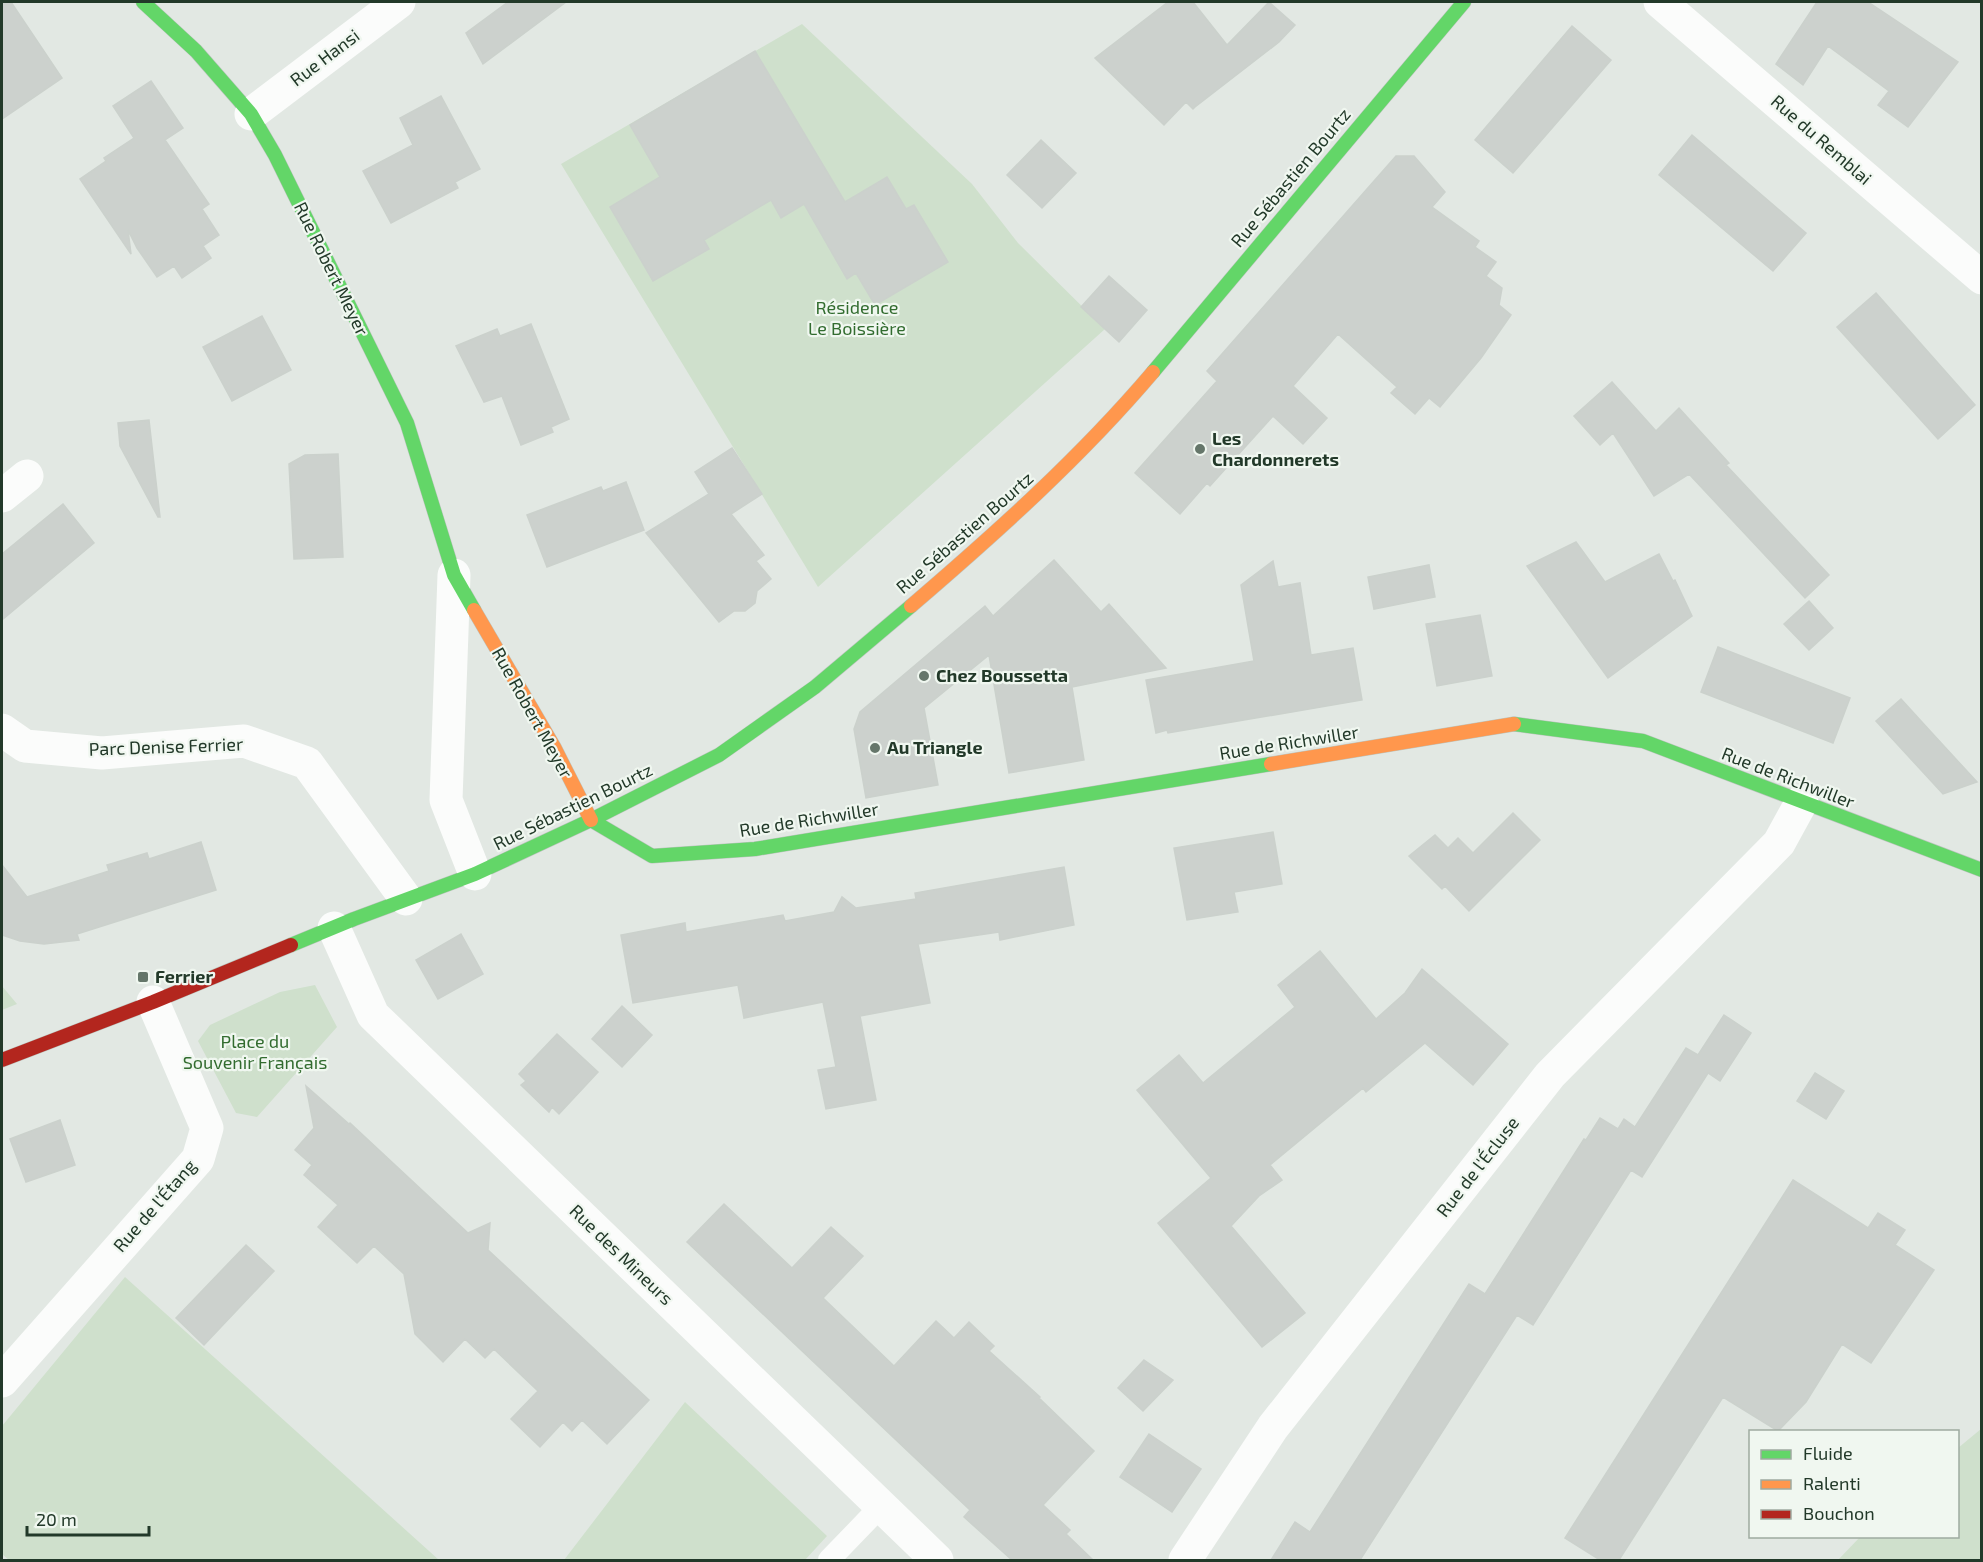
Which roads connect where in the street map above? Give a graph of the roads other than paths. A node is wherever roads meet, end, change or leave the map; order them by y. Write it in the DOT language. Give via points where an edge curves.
graph roads {
  1 [pos="143,2"];
  2 [pos="399,2"];
  3 [pos="1464,2"];
  4 [pos="1660,2"];
  5 [pos="250,114"];
  6 [pos="1982,278"];
  7 [pos="27,476"];
  8 [pos="2,496"];
  9 [pos="454,575"];
  10 [pos="2,730"];
  11 [pos="1802,801"];
  12 [pos="591,820"];
  13 [pos="1982,870"];
  14 [pos="475,874"];
  15 [pos="406,899"];
  16 [pos="344,923"];
  17 [pos="153,1002"];
  18 [pos="2,1060"];
  19 [pos="2,1381"];
  20 [pos="881,1506"];
  21 [pos="829,1560"];
  22 [pos="937,1560"];
  23 [pos="1185,1560"];
  1 -- 5 [label="street, Rue Robert Meyer" via="196,51"];
  2 -- 5 [label="street, Rue Hansi"];
  3 -- 12 [label="street, Rue Sébastien Bourtz" via="1138,389 1065,468 990,538 815,687 719,755"];
  4 -- 6 [label="street, Rue du Remblai"];
  5 -- 9 [label="street, Rue Robert Meyer" via="275,155 407,423"];
  7 -- 8 [label="street"];
  9 -- 12 [label="street, Rue Robert Meyer" via="554,747"];
  9 -- 14 [label="street, Rue Robert Meyer" via="446,800"];
  10 -- 15 [label="street, Parc Denise Ferrier" via="26,746 102,753 244,741 307,763"];
  11 -- 12 [label="street, Rue de Richwiller" via="1643,741 1514,724 755,849 652,856"];
  11 -- 13 [label="street, Rue de Richwiller"];
  11 -- 23 [label="street, Rue de l'Écluse" via="1779,843 1550,1075 1274,1427"];
  12 -- 14 [label="street, Rue Sébastien Bourtz"];
  14 -- 15 [label="street, Rue Sébastien Bourtz"];
  15 -- 16 [label="street, Rue Sébastien Bourtz"];
  16 -- 17 [label="street, Rue Sébastien Bourtz"];
  16 -- 20 [label="street, Rue des Mineurs" via="373,1015"];
  17 -- 18 [label="street, Rue Sébastien Bourtz"];
  17 -- 19 [label="street, Rue de l'Étang" via="207,1128 198,1159"];
  20 -- 21 [label="lane"];
  20 -- 22 [label="street, Rue des Mineurs"];
}
